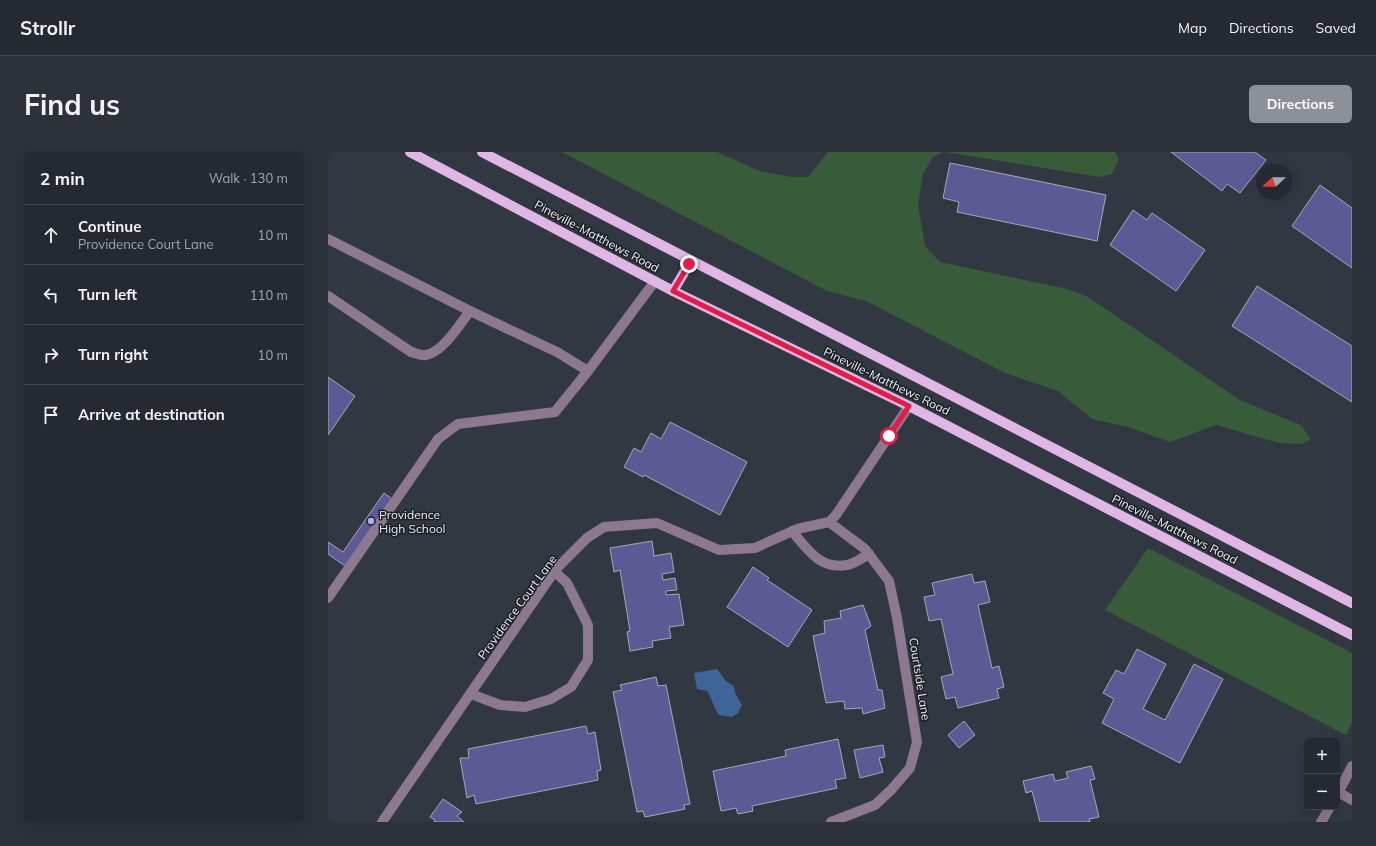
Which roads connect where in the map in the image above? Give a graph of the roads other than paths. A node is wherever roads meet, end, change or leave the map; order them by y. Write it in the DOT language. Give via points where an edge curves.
graph roads {
  1 [pos="410,152"];
  2 [pos="482,152"];
  3 [pos="328,239"];
  4 [pos="691,261"];
  5 [pos="655,281"];
  6 [pos="673,291"];
  7 [pos="328,296"];
  8 [pos="470,311"];
  9 [pos="588,371"];
  10 [pos="909,406"];
  11 [pos="829,522"];
  12 [pos="792,531"];
  13 [pos="869,554"];
  14 [pos="555,572"];
  15 [pos="328,598"];
  16 [pos="1352,603"];
  17 [pos="1352,635"];
  18 [pos="471,694"];
  19 [pos="1352,766"];
  20 [pos="1340,790"];
  21 [pos="1340,795"];
  22 [pos="1352,800"];
  23 [pos="1328,810"];
  24 [pos="382,822"];
  25 [pos="832,822"];
  26 [pos="1321,822"];
  1 -- 5 [label="main road, Pineville-Matthews Road"];
  2 -- 4 [label="main road, Pineville-Matthews Road"];
  3 -- 8 [label="street"];
  4 -- 6 [label="main road"];
  4 -- 16 [label="main road, Pineville-Matthews Road"];
  5 -- 6 [label="main road, Pineville-Matthews Road"];
  5 -- 9 [label="street"];
  6 -- 10 [label="main road, Pineville-Matthews Road"];
  7 -- 8 [label="street" via="411,352 425,356 442,347"];
  8 -- 9 [label="street" via="557,352"];
  9 -- 15 [label="street" via="555,412 458,424 438,439"];
  10 -- 11 [label="street" via="836,516"];
  10 -- 17 [label="main road, Pineville-Matthews Road"];
  11 -- 12 [label="street, Providence Court Lane"];
  11 -- 13 [label="street, Courtside Lane"];
  12 -- 13 [label="street" via="812,556 832,565 848,565"];
  12 -- 14 [label="street, Providence Court Lane" via="755,548 719,550 657,523 604,527 587,538"];
  13 -- 25 [label="street, Courtside Lane" via="889,581 917,742 910,768 891,790 875,805"];
  14 -- 18 [label="street, Providence Court Lane"];
  14 -- 18 [label="street" via="567,583 588,625 588,660 570,687 551,699 525,707 500,705"];
  18 -- 24 [label="street, Providence Court Lane"];
  19 -- 20 [label="street"];
  21 -- 22 [label="street"];
  23 -- 26 [label="street"];
}
